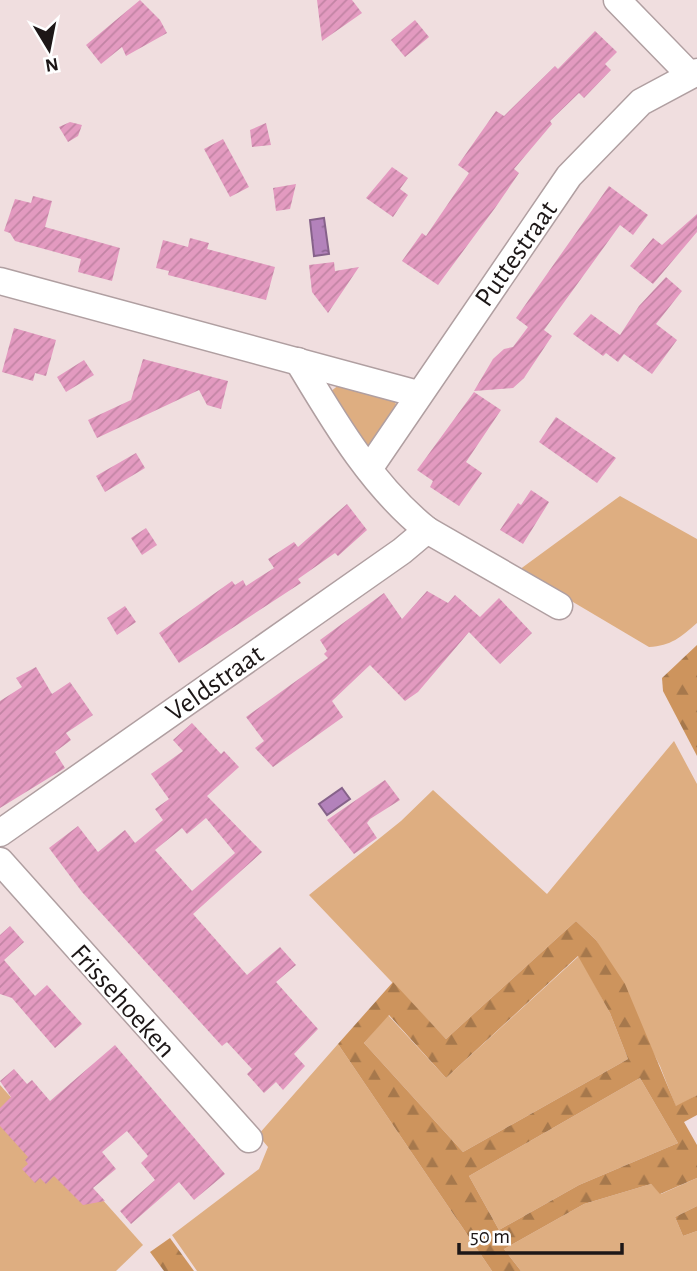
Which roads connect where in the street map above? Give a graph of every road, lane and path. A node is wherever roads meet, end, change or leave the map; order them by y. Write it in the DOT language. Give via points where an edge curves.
graph roads {
  1 [pos="617,0"];
  2 [pos="693,73"];
  3 [pos="0,281"];
  4 [pos="298,361"];
  5 [pos="418,394"];
  6 [pos="369,469"];
  7 [pos="427,530"];
  8 [pos="558,606"];
  9 [pos="0,833"];
  10 [pos="0,861"];
  11 [pos="249,1139"];
  1 -- 2 [label="street"];
  2 -- 5 [label="street, Puttestraat" via="641,102 569,176"];
  3 -- 4 [label="street"];
  4 -- 5 [label="street"];
  4 -- 6 [label="street"];
  5 -- 6 [label="street, Puttestraat"];
  6 -- 7 [label="street"];
  7 -- 8 [label="street"];
  7 -- 9 [label="street, Veldstraat"];
  10 -- 11 [label="street, Frissehoeken"];
}
